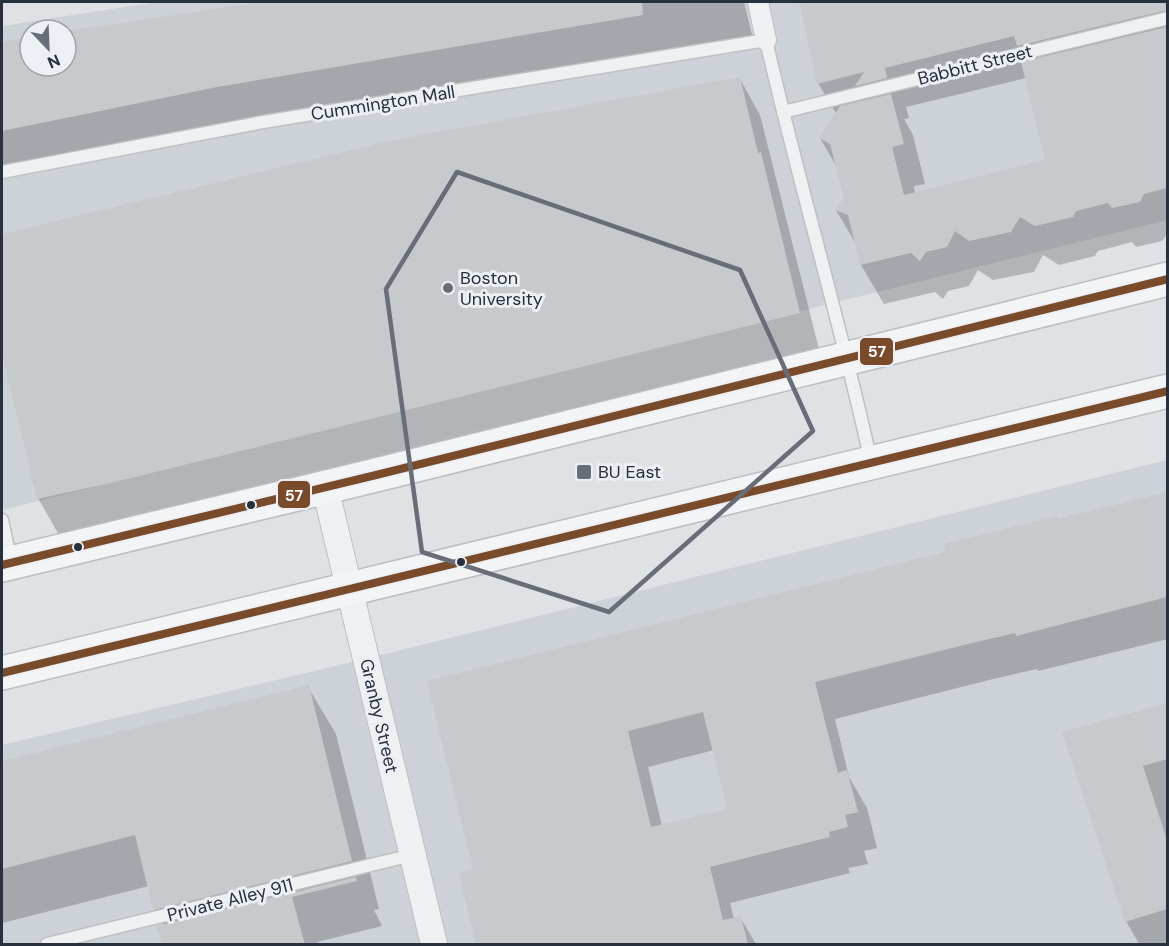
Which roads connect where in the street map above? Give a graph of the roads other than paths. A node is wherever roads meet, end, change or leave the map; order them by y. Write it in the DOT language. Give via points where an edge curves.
graph roads {
  1 [pos="758,2"];
  2 [pos="1167,18"];
  3 [pos="766,40"];
  4 [pos="783,112"];
  5 [pos="2,172"];
  6 [pos="1167,279"];
  7 [pos="848,358"];
  8 [pos="1167,391"];
  9 [pos="872,462"];
  10 [pos="325,487"];
  11 [pos="2,520"];
  12 [pos="6,564"];
  13 [pos="348,588"];
  14 [pos="2,673"];
  15 [pos="412,855"];
  16 [pos="47,945"];
  17 [pos="434,945"];
  1 -- 3 [label="street"];
  2 -- 4 [label="lane, Babbitt Street"];
  3 -- 4 [label="lane"];
  3 -- 5 [label="lane, Cummington Mall" via="262,122"];
  4 -- 7 [label="lane"];
  6 -- 7 [label="main road"];
  7 -- 9 [label="lane"];
  7 -- 10 [label="main road"];
  8 -- 9 [label="main road"];
  9 -- 13 [label="main road"];
  10 -- 12 [label="main road"];
  10 -- 13 [label="street, Granby Street"];
  11 -- 12 [label="lane"];
  13 -- 14 [label="main road"];
  13 -- 15 [label="street, Granby Street"];
  15 -- 16 [label="lane, Private Alley 911"];
  15 -- 17 [label="street, Granby Street"];
}
